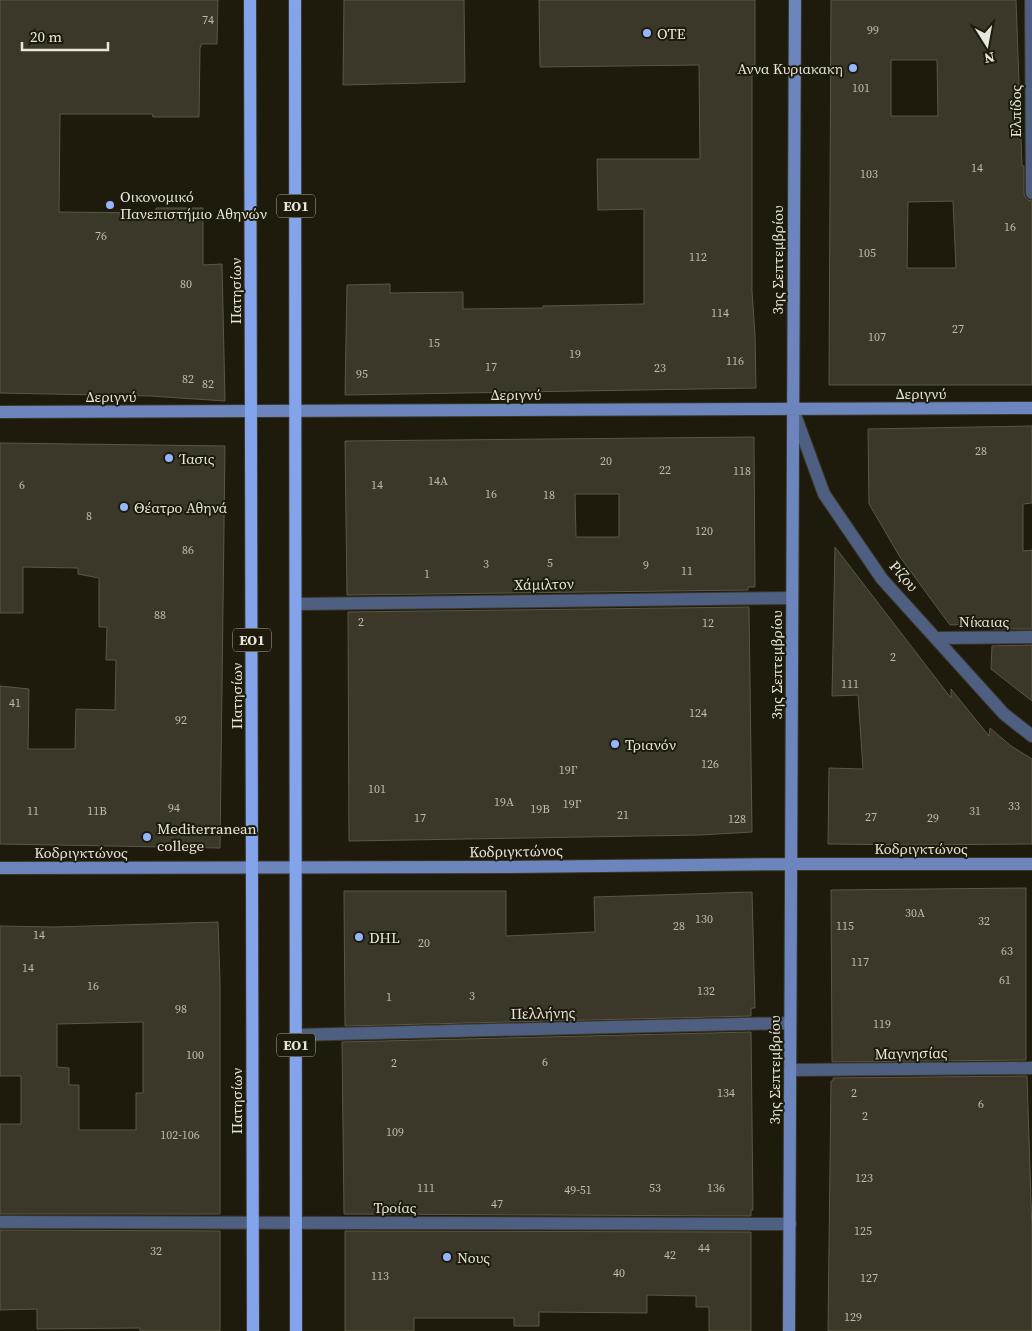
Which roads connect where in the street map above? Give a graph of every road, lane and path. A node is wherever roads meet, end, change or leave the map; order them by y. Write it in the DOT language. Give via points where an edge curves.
graph roads {
  1 [pos="250,0"];
  2 [pos="296,0"];
  3 [pos="795,0"];
  4 [pos="1030,0"];
  5 [pos="1032,193"];
  6 [pos="1032,408"];
  7 [pos="793,409"];
  8 [pos="252,411"];
  9 [pos="296,411"];
  10 [pos="0,412"];
  11 [pos="792,598"];
  12 [pos="296,604"];
  13 [pos="1032,637"];
  14 [pos="937,638"];
  15 [pos="1032,736"];
  16 [pos="791,864"];
  17 [pos="1032,864"];
  18 [pos="0,868"];
  19 [pos="252,868"];
  20 [pos="296,868"];
  21 [pos="790,1023"];
  22 [pos="296,1035"];
  23 [pos="1032,1068"];
  24 [pos="790,1070"];
  25 [pos="0,1222"];
  26 [pos="252,1223"];
  27 [pos="296,1223"];
  28 [pos="790,1224"];
  29 [pos="253,1331"];
  30 [pos="296,1331"];
  31 [pos="789,1331"];
  1 -- 8 [label="main road, Πατησίων / ΕΟ1"];
  2 -- 9 [label="main road, ΕΟ1"];
  3 -- 7 [label="main road, 3ης Σεπτεμβρίου"];
  4 -- 5 [label="street, Ελπίδος"];
  6 -- 7 [label="main road, Δεριγνύ"];
  7 -- 9 [label="main road, Δεριγνύ"];
  7 -- 11 [label="main road, 3ης Σεπτεμβρίου"];
  7 -- 14 [label="street, Ρίζου" via="824,494 882,579"];
  8 -- 9 [label="main road, Δεριγνύ"];
  8 -- 10 [label="main road, Δεριγνύ"];
  8 -- 19 [label="main road, Πατησίων / ΕΟ1"];
  9 -- 12 [label="main road, ΕΟ1"];
  11 -- 12 [label="street, Χάμιλτον"];
  11 -- 16 [label="main road, 3ης Σεπτεμβρίου"];
  12 -- 20 [label="main road, ΕΟ1"];
  13 -- 14 [label="street, Νίκαιας"];
  14 -- 15 [label="street, Ρίζου" via="1004,714"];
  16 -- 17 [label="main road, Κοδριγκτώνος"];
  16 -- 20 [label="main road, Κοδριγκτώνος"];
  16 -- 21 [label="main road, 3ης Σεπτεμβρίου"];
  18 -- 19 [label="main road, Κοδριγκτώνος"];
  19 -- 20 [label="main road, Κοδριγκτώνος"];
  19 -- 26 [label="main road, Πατησίων / ΕΟ1"];
  20 -- 22 [label="main road, ΕΟ1"];
  21 -- 22 [label="street, Πελλήνης"];
  21 -- 24 [label="main road, 3ης Σεπτεμβρίου"];
  22 -- 27 [label="main road, ΕΟ1"];
  23 -- 24 [label="street, Μαγνησίας"];
  24 -- 28 [label="main road, 3ης Σεπτεμβρίου"];
  25 -- 26 [label="street, Τροίας"];
  26 -- 27 [label="street, Τροίας"];
  26 -- 29 [label="main road, Πατησίων / ΕΟ1"];
  27 -- 28 [label="street, Τροίας"];
  27 -- 30 [label="main road, ΕΟ1"];
  28 -- 31 [label="main road, 3ης Σεπτεμβρίου"];
}
